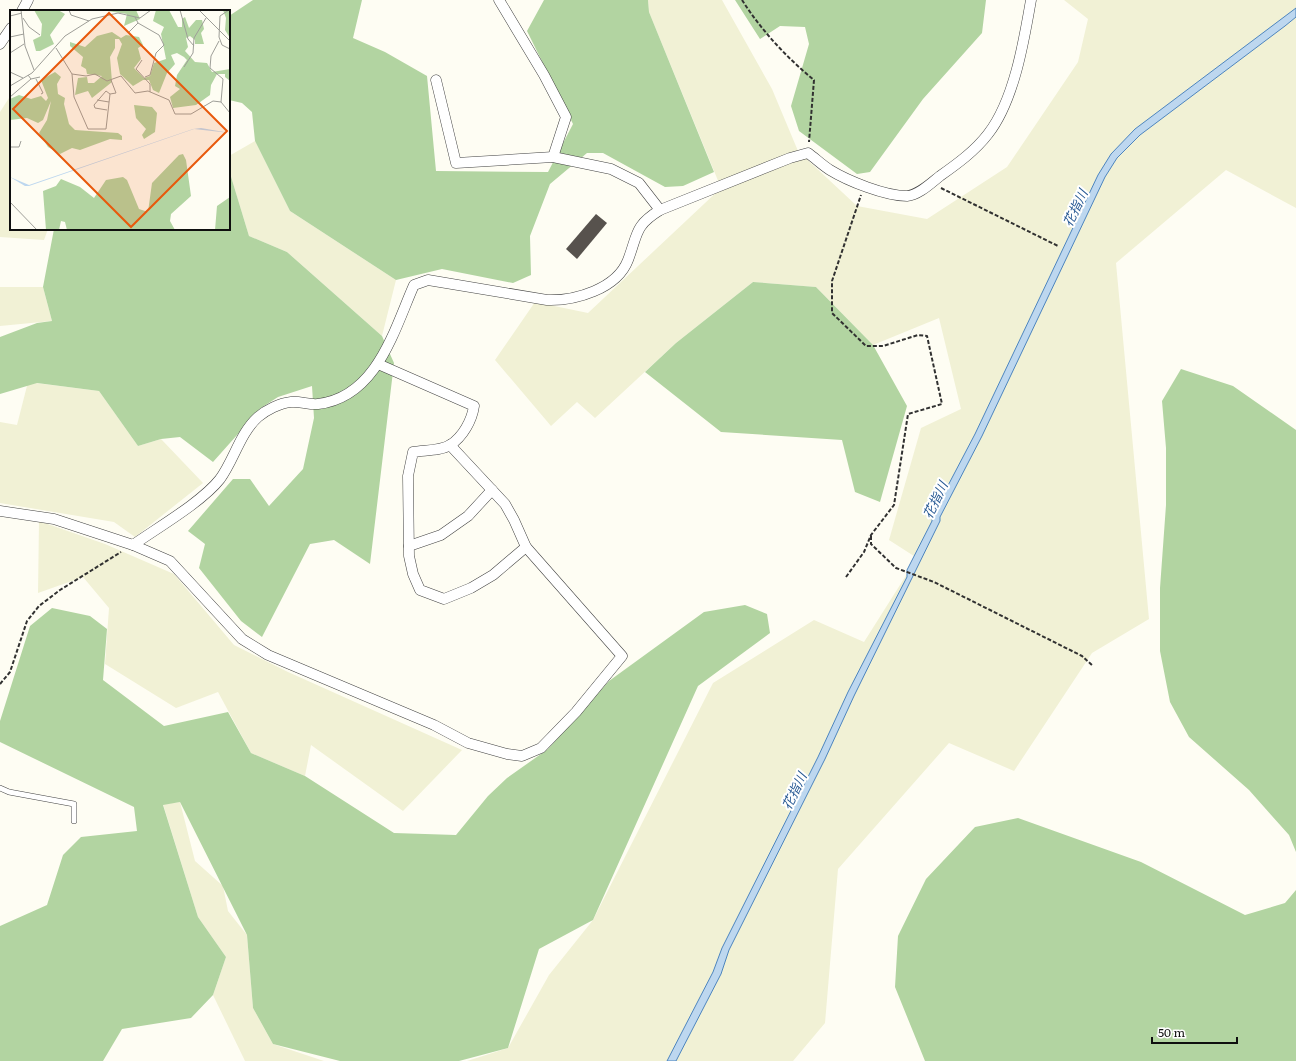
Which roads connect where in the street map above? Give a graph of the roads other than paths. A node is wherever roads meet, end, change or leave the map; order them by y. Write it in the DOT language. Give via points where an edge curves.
graph roads {
  1 [pos="28,0"];
  2 [pos="499,0"];
  3 [pos="1032,0"];
  4 [pos="23,10"];
  5 [pos="10,29"];
  6 [pos="0,44"];
  7 [pos="436,80"];
  8 [pos="553,157"];
  9 [pos="660,210"];
  10 [pos="378,364"];
  11 [pos="450,445"];
  12 [pos="492,490"];
  13 [pos="0,511"];
  14 [pos="133,545"];
  15 [pos="409,546"];
  16 [pos="526,547"];
  17 [pos="0,788"];
  18 [pos="74,821"];
  1 -- 4 [label="street"];
  2 -- 8 [label="street" via="566,117"];
  3 -- 9 [label="street" via="1022,49 1004,108 988,134 959,163 917,193 907,196 865,186 830,170 808,153"];
  5 -- 6 [label="street"];
  7 -- 8 [label="street" via="456,163"];
  8 -- 9 [label="street" via="611,168 639,183"];
  9 -- 10 [label="street" via="646,218 636,234 621,273 604,286 581,296 547,300 428,280 414,285"];
  10 -- 11 [label="street" via="474,406 464,431"];
  10 -- 14 [label="street" via="358,386 337,399 318,404 290,402 258,417 247,431 220,479 203,496"];
  11 -- 12 [label="street"];
  11 -- 15 [label="street" via="413,452 408,476"];
  12 -- 15 [label="street" via="468,516 441,535"];
  12 -- 16 [label="street" via="511,514"];
  13 -- 14 [label="street" via="54,519"];
  14 -- 16 [label="street" via="170,561 242,639 268,655 434,725 468,743 522,756 541,748 576,712 622,656"];
  15 -- 16 [label="street" via="413,574 420,590 444,599 493,575"];
  17 -- 18 [label="lane" via="9,792 74,804"];
}
